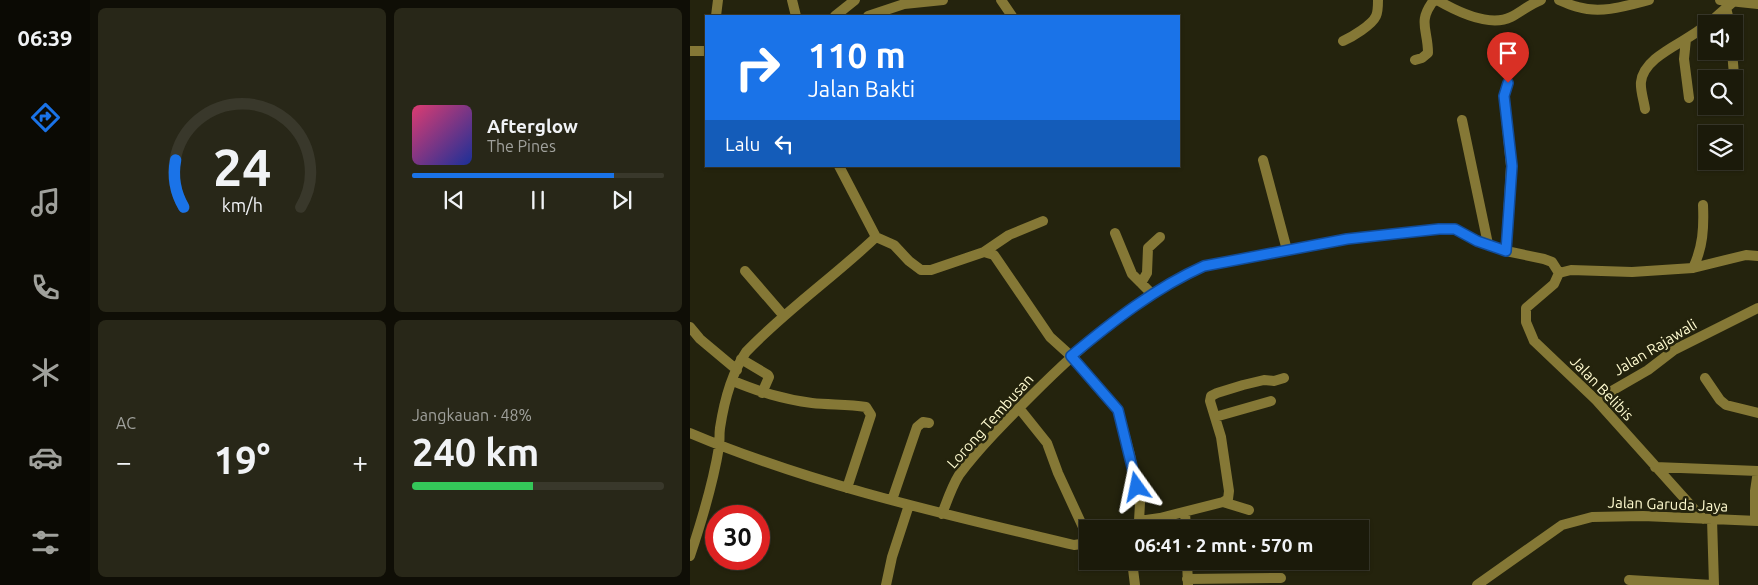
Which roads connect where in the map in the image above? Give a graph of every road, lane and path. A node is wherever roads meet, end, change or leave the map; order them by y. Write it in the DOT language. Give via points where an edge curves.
graph roads {
  1 [pos="718,0"];
  2 [pos="792,0"];
  3 [pos="855,0"];
  4 [pos="943,0"];
  5 [pos="1001,0"];
  6 [pos="1378,0"];
  7 [pos="1436,0"];
  8 [pos="1541,0"];
  9 [pos="1562,0"];
  10 [pos="1649,0"];
  11 [pos="845,3"];
  12 [pos="1727,3"];
  13 [pos="1610,4"];
  14 [pos="1758,4"];
  15 [pos="716,15"];
  16 [pos="796,15"];
  17 [pos="836,15"];
  18 [pos="871,15"];
  19 [pos="1011,15"];
  20 [pos="1716,15"];
  21 [pos="1698,31"];
  22 [pos="1686,39"];
  23 [pos="1344,41"];
  24 [pos="705,51"];
  25 [pos="690,52"];
  26 [pos="1415,60"];
  27 [pos="1508,83"];
  28 [pos="1688,98"];
  29 [pos="1645,109"];
  30 [pos="1462,120"];
  31 [pos="1263,160"];
  32 [pos="840,167"];
  33 [pos="1703,204"];
  34 [pos="1043,220"];
  35 [pos="1114,233"];
  36 [pos="876,237"];
  37 [pos="1160,237"];
  38 [pos="1488,244"];
  39 [pos="1287,250"];
  40 [pos="1506,251"];
  41 [pos="984,252"];
  42 [pos="1758,256"];
  43 [pos="1693,268"];
  44 [pos="745,271"];
  45 [pos="1559,273"];
  46 [pos="1141,283"];
  47 [pos="1152,294"];
  48 [pos="1758,308"];
  49 [pos="782,315"];
  50 [pos="690,327"];
  51 [pos="1071,356"];
  52 [pos="741,359"];
  53 [pos="737,370"];
  54 [pos="1284,378"];
  55 [pos="1705,378"];
  56 [pos="732,380"];
  57 [pos="762,393"];
  58 [pos="1596,400"];
  59 [pos="1271,401"];
  60 [pos="1019,408"];
  61 [pos="1758,413"];
  62 [pos="1215,417"];
  63 [pos="929,423"];
  64 [pos="690,433"];
  65 [pos="720,446"];
  66 [pos="1655,467"];
  67 [pos="1758,471"];
  68 [pos="847,488"];
  69 [pos="892,500"];
  70 [pos="1223,502"];
  71 [pos="909,505"];
  72 [pos="1249,510"];
  73 [pos="1185,512"];
  74 [pos="942,514"];
  75 [pos="1707,519"];
  76 [pos="1080,520"];
  77 [pos="1139,520"];
  78 [pos="1146,520"];
  79 [pos="1185,520"];
  80 [pos="1756,521"];
  81 [pos="1079,544"];
  82 [pos="690,556"];
  83 [pos="1134,570"];
  84 [pos="1281,578"];
  85 [pos="1629,580"];
  86 [pos="1188,582"];
  87 [pos="886,585"];
  88 [pos="1136,585"];
  89 [pos="1477,585"];
  90 [pos="1713,585"];
  1 -- 15 [label="street"];
  2 -- 16 [label="street"];
  3 -- 11 [label="street"];
  4 -- 18 [label="street" via="904,4"];
  5 -- 19 [label="street"];
  6 -- 23 [label="street" via="1374,19"];
  7 -- 8 [label="street" via="1454,10 1489,21 1510,18"];
  7 -- 26 [label="street" via="1424,16 1428,53"];
  9 -- 13 [label="street" via="1578,8 1595,10"];
  10 -- 13 [label="street"];
  11 -- 17 [label="street"];
  12 -- 14 [label="street"];
  12 -- 20 [label="street"];
  21 -- 22 [label="street"];
  22 -- 28 [label="street" via="1684,59"];
  22 -- 29 [label="street" via="1669,48 1648,66 1641,82"];
  24 -- 25 [label="street"];
  27 -- 40 [label="street" via="1504,96 1512,166"];
  30 -- 38 [label="street"];
  31 -- 39 [label="street"];
  32 -- 36 [label="street"];
  33 -- 43 [label="street" via="1704,233"];
  34 -- 41 [label="street" via="1009,235"];
  35 -- 46 [label="street" via="1132,274"];
  36 -- 41 [label="street" via="894,245 921,270 931,270"];
  36 -- 49 [label="street" via="856,257"];
  37 -- 46 [label="street" via="1148,248 1148,273"];
  38 -- 39 [label="street, Lorong Tembusan" via="1455,229 1439,229 1347,239"];
  38 -- 40 [label="street, Lorong Tembusan"];
  39 -- 47 [label="street, Lorong Tembusan" via="1204,266"];
  40 -- 45 [label="street, Lorong Tembusan" via="1552,262"];
  41 -- 51 [label="street" via="994,255 1050,337"];
  42 -- 43 [label="street"];
  43 -- 45 [label="street" via="1632,272 1571,270"];
  44 -- 49 [label="street"];
  45 -- 58 [label="street, Jalan Belibis" via="1554,284 1526,308 1526,322 1534,341"];
  46 -- 47 [label="street"];
  47 -- 51 [label="street, Lorong Tembusan" via="1119,316"];
  48 -- 58 [label="street, Jalan Rajawali" via="1674,350 1648,370"];
  49 -- 52 [label="street"];
  50 -- 53 [label="street"];
  51 -- 60 [label="street, Lorong Tembusan"];
  51 -- 77 [label="street" via="1118,410 1140,503"];
  52 -- 53 [label="street"];
  52 -- 57 [label="street" via="768,375"];
  53 -- 56 [label="street"];
  54 -- 62 [label="street" via="1264,380 1211,396"];
  55 -- 61 [label="street" via="1726,405"];
  56 -- 57 [label="street"];
  56 -- 65 [label="street" via="726,396"];
  57 -- 68 [label="street" via="812,403 866,408 871,415"];
  58 -- 66 [label="street, Jalan Belibis"];
  59 -- 62 [label="street"];
  60 -- 74 [label="street, Lorong Tembusan" via="958,476"];
  60 -- 76 [label="street" via="1047,443"];
  62 -- 70 [label="street" via="1229,491 1228,499"];
  63 -- 69 [label="street" via="916,426"];
  64 -- 65 [label="street"];
  65 -- 68 [label="street"];
  65 -- 82 [label="street" via="707,505"];
  66 -- 67 [label="street"];
  66 -- 75 [label="street, Jalan Belibis"];
  67 -- 80 [label="street"];
  68 -- 69 [label="street"];
  69 -- 71 [label="street"];
  70 -- 72 [label="street"];
  70 -- 73 [label="street"];
  71 -- 74 [label="street"];
  71 -- 87 [label="street"];
  73 -- 78 [label="street"];
  73 -- 79 [label="street"];
  74 -- 81 [label="street"];
  75 -- 80 [label="street, Jalan Garuda Jaya"];
  75 -- 89 [label="street, Jalan Garuda Jaya" via="1592,517 1562,525"];
  75 -- 90 [label="street"];
  83 -- 88 [label="street"];
  84 -- 86 [label="street"];
  85 -- 90 [label="street"];
}
